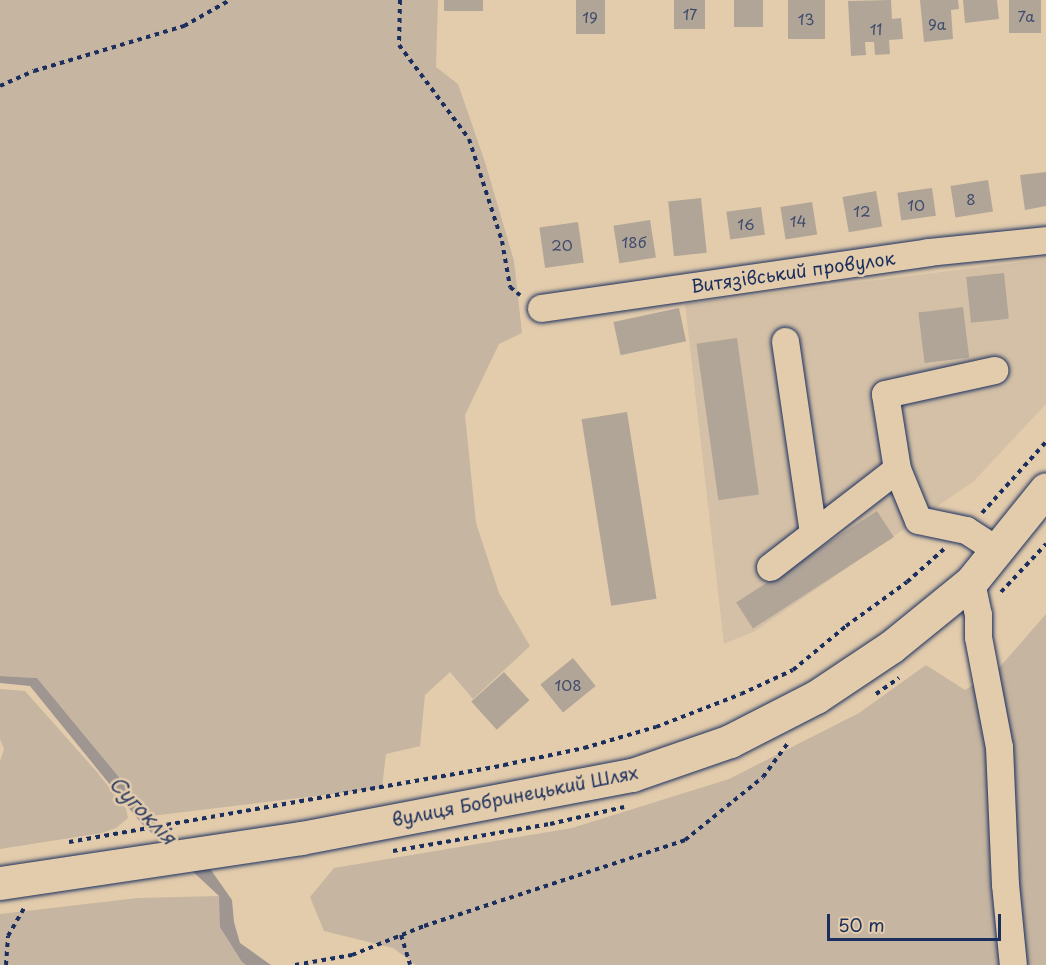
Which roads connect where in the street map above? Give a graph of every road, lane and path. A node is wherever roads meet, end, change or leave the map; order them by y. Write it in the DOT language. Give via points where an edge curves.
graph roads {
  1 [pos="230,0"];
  2 [pos="400,0"];
  3 [pos="0,86"];
  4 [pos="1046,240"];
  5 [pos="541,308"];
  6 [pos="785,341"];
  7 [pos="994,370"];
  8 [pos="1046,442"];
  9 [pos="897,469"];
  10 [pos="1046,489"];
  11 [pos="966,530"];
  12 [pos="813,533"];
  13 [pos="1046,544"];
  14 [pos="997,550"];
  15 [pos="770,567"];
  16 [pos="970,582"];
  17 [pos="978,614"];
  18 [pos="792,736"];
  19 [pos="102,836"];
  20 [pos="42,877"];
  21 [pos="0,884"];
  22 [pos="401,935"];
  23 [pos="6,965"];
  24 [pos="295,965"];
  25 [pos="410,965"];
  26 [pos="1013,965"];
  1 -- 3 [label="path" via="183,26 34,71"];
  2 -- 5 [label="path" via="399,45 469,139 502,241 510,287"];
  4 -- 5 [label="street, Витязівський провулок" via="928,252"];
  6 -- 12 [label="street"];
  7 -- 9 [label="street" via="885,394"];
  8 -- 11 [label="path"];
  9 -- 11 [label="street" via="918,520"];
  9 -- 12 [label="street"];
  10 -- 14 [label="main road, вулиця Бобринецький Шлях"];
  11 -- 14 [label="street"];
  11 -- 19 [label="path" via="908,582 793,670 656,727 504,765"];
  12 -- 15 [label="street"];
  13 -- 17 [label="path"];
  14 -- 16 [label="main road, вулиця Бобринецький Шлях"];
  16 -- 17 [label="street"];
  16 -- 20 [label="main road, вулиця Бобринецький Шлях" via="891,646 816,697 729,741 632,775 301,838"];
  17 -- 26 [label="street" via="978,636 999,747"];
  18 -- 22 [label="path" via="763,777 685,840"];
  20 -- 21 [label="main road, вулиця Бобринецький Шлях"];
  20 -- 23 [label="path" via="8,936"];
  22 -- 24 [label="path" via="352,955"];
  22 -- 25 [label="path"];
}
